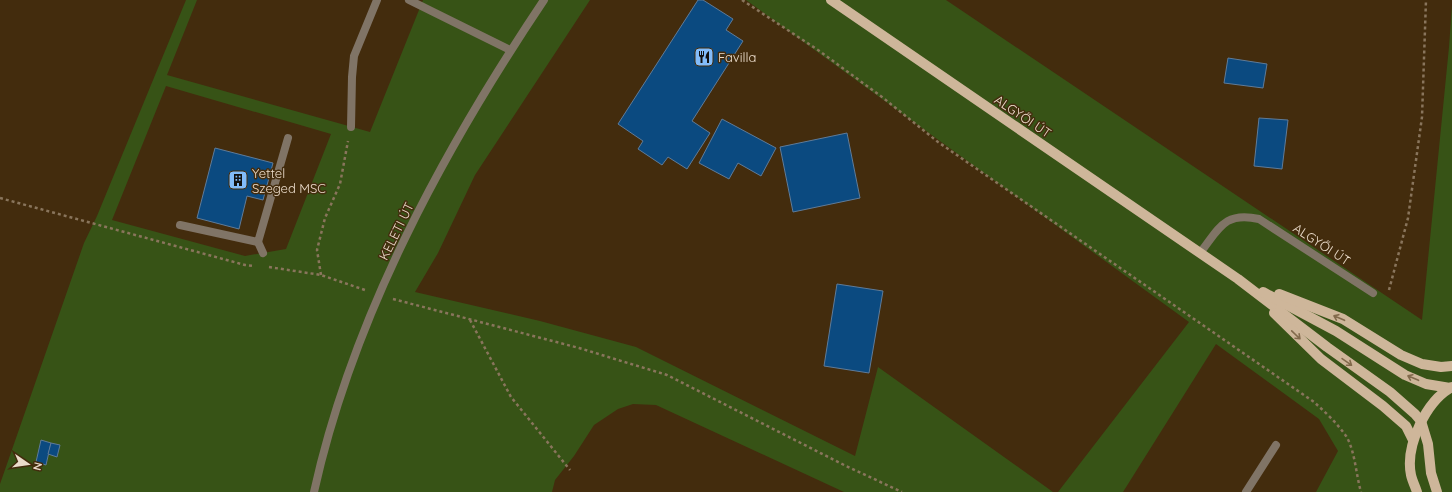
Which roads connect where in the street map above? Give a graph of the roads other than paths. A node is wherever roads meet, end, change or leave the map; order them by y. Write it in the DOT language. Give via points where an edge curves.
graph roads {
  1 [pos="377,0"];
  2 [pos="408,0"];
  3 [pos="544,0"];
  4 [pos="831,0"];
  5 [pos="510,50"];
  6 [pos="351,127"];
  7 [pos="288,138"];
  8 [pos="180,225"];
  9 [pos="258,242"];
  10 [pos="263,253"];
  11 [pos="1200,253"];
  12 [pos="1238,278"];
  13 [pos="1373,294"];
  14 [pos="1452,366"];
  15 [pos="1451,388"];
  16 [pos="1421,421"];
  17 [pos="1413,440"];
  18 [pos="1276,445"];
  19 [pos="314,492"];
  20 [pos="1246,492"];
  21 [pos="1417,492"];
  22 [pos="1437,492"];
  1 -- 6 [label="street" via="354,56"];
  2 -- 5 [label="street"];
  3 -- 5 [label="street, KELETI ÚT"];
  4 -- 11 [label="main road, ALGYŐI ÚT"];
  5 -- 19 [label="street, KELETI ÚT" via="447,157 378,294 354,355"];
  7 -- 9 [label="street"];
  8 -- 9 [label="street"];
  9 -- 10 [label="street"];
  11 -- 12 [label="main road, ALGYŐI ÚT"];
  11 -- 13 [label="street, ALGYŐI ÚT" via="1221,225 1245,216 1259,219"];
  14 -- 12 [label="main road, one-way" via="1422,364 1401,355 1343,319"];
  15 -- 12 [label="main road, one-way" via="1426,384 1405,375 1336,331"];
  12 -- 16 [label="main road, one-way" via="1390,392"];
  12 -- 17 [label="main road, one-way" via="1321,358 1406,426"];
  15 -- 16 [label="main road" via="1437,400"];
  16 -- 17 [label="main road"];
  16 -- 22 [label="main road"];
  17 -- 21 [label="main road" via="1410,474"];
  18 -- 20 [label="street"];
}
